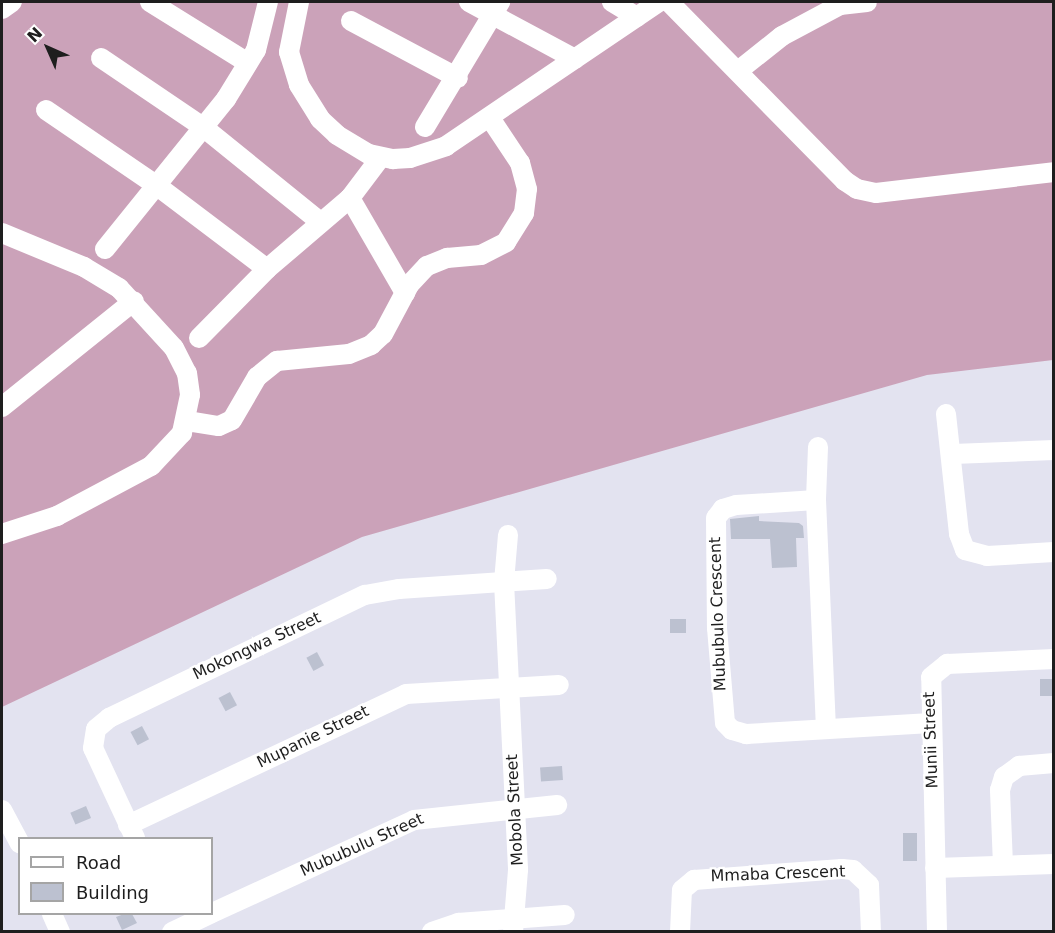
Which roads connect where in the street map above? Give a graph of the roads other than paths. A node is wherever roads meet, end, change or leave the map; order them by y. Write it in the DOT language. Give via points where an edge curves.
graph roads {
  1 [pos="12,2"];
  2 [pos="150,2"];
  3 [pos="268,2"];
  4 [pos="299,2"];
  5 [pos="469,2"];
  6 [pos="612,2"];
  7 [pos="659,2"];
  8 [pos="669,2"];
  9 [pos="867,2"];
  10 [pos="496,8"];
  11 [pos="2,9"];
  12 [pos="637,16"];
  13 [pos="351,21"];
  14 [pos="101,58"];
  15 [pos="575,59"];
  16 [pos="248,63"];
  17 [pos="738,71"];
  18 [pos="458,78"];
  19 [pos="46,110"];
  20 [pos="490,118"];
  21 [pos="203,127"];
  22 [pos="425,127"];
  23 [pos="381,157"];
  24 [pos="1053,172"];
  25 [pos="156,185"];
  26 [pos="350,198"];
  27 [pos="319,221"];
  28 [pos="2,234"];
  29 [pos="105,249"];
  30 [pos="267,269"];
  31 [pos="405,293"];
  32 [pos="134,301"];
  33 [pos="199,338"];
  34 [pos="2,407"];
  35 [pos="946,414"];
  36 [pos="187,421"];
  37 [pos="818,447"];
  38 [pos="1053,450"];
  39 [pos="952,454"];
  40 [pos="816,500"];
  41 [pos="5,528"];
  42 [pos="508,536"];
  43 [pos="1053,552"];
  44 [pos="547,579"];
  45 [pos="504,582"];
  46 [pos="1053,659"];
  47 [pos="559,685"];
  48 [pos="509,688"];
  49 [pos="931,723"];
  50 [pos="826,729"];
  51 [pos="1053,763"];
  52 [pos="557,805"];
  53 [pos="2,810"];
  54 [pos="515,810"];
  55 [pos="131,832"];
  56 [pos="18,840"];
  57 [pos="1053,864"];
  58 [pos="1003,865"];
  59 [pos="935,868"];
  60 [pos="213,912"];
  61 [pos="52,915"];
  62 [pos="204,915"];
  63 [pos="565,915"];
  64 [pos="172,925"];
  65 [pos="514,925"];
  66 [pos="60,932"];
  67 [pos="432,932"];
  68 [pos="680,932"];
  69 [pos="871,932"];
  70 [pos="937,932"];
  1 -- 11 [label="street"];
  2 -- 16 [label="street"];
  3 -- 16 [label="street" via="256,50"];
  4 -- 23 [label="street" via="289,52 299,85 320,119 337,135 353,147"];
  5 -- 10 [label="street"];
  6 -- 12 [label="street"];
  7 -- 12 [label="street"];
  8 -- 17 [label="street"];
  9 -- 17 [label="street" via="840,5 782,36"];
  10 -- 15 [label="street"];
  10 -- 18 [label="street"];
  12 -- 15 [label="street"];
  13 -- 18 [label="street"];
  14 -- 21 [label="street"];
  15 -- 20 [label="street"];
  16 -- 21 [label="street"];
  17 -- 24 [label="street" via="857,189 876,193"];
  18 -- 22 [label="street"];
  19 -- 25 [label="street"];
  20 -- 23 [label="street" via="429,153 410,158"];
  20 -- 31 [label="street" via="525,177 527,201 519,225 506,242 489,252 437,260 427,266"];
  21 -- 25 [label="street"];
  21 -- 27 [label="street"];
  23 -- 26 [label="street"];
  25 -- 29 [label="street"];
  25 -- 30 [label="street"];
  26 -- 27 [label="street"];
  26 -- 31 [label="street"];
  27 -- 30 [label="street"];
  28 -- 32 [label="street" via="84,267"];
  30 -- 33 [label="street"];
  31 -- 36 [label="street" via="389,326 371,345 349,354 277,361 258,377 232,420 219,426"];
  32 -- 34 [label="street"];
  32 -- 36 [label="street" via="182,361 190,395"];
  35 -- 39 [label="street"];
  36 -- 41 [label="street" via="174,445 151,466 57,516"];
  37 -- 40 [label="street"];
  38 -- 39 [label="street"];
  39 -- 43 [label="street" via="959,534 965,550 987,556"];
  40 -- 50 [label="street"];
  40 -- 50 [label="street, Mububulo Crescent" via="736,505 718,513 714,530 718,639 722,710 729,728 746,734"];
  42 -- 45 [label="street, Mobola Street"];
  44 -- 45 [label="street, Mokongwa Street"];
  45 -- 48 [label="street, Mobola Street"];
  45 -- 55 [label="street, Mokongwa Street" via="365,595 109,718 96,729 93,748"];
  46 -- 49 [label="street, Munii Street" via="942,666 929,681"];
  47 -- 48 [label="street"];
  48 -- 54 [label="street, Mobola Street"];
  48 -- 55 [label="street, Mupanie Street" via="421,692 400,697"];
  49 -- 50 [label="street, Mububulo Crescent"];
  49 -- 59 [label="street, Munii Street"];
  51 -- 58 [label="street" via="1019,766 1008,772 1001,784"];
  52 -- 54 [label="street, Mububulu Street"];
  53 -- 56 [label="street"];
  54 -- 60 [label="street, Mububulu Street" via="444,814 414,820"];
  54 -- 65 [label="street, Mobola Street" via="518,870"];
  57 -- 58 [label="street"];
  58 -- 59 [label="street"];
  59 -- 70 [label="street, Munii Street"];
  61 -- 66 [label="street"];
  62 -- 64 [label="street, Mububulu Street"];
  63 -- 65 [label="street"];
  65 -- 67 [label="street" via="458,923"];
  68 -- 69 [label="street, Mmaba Crescent" via="680,897 685,885 694,879 842,869 853,870 869,885"];
}
